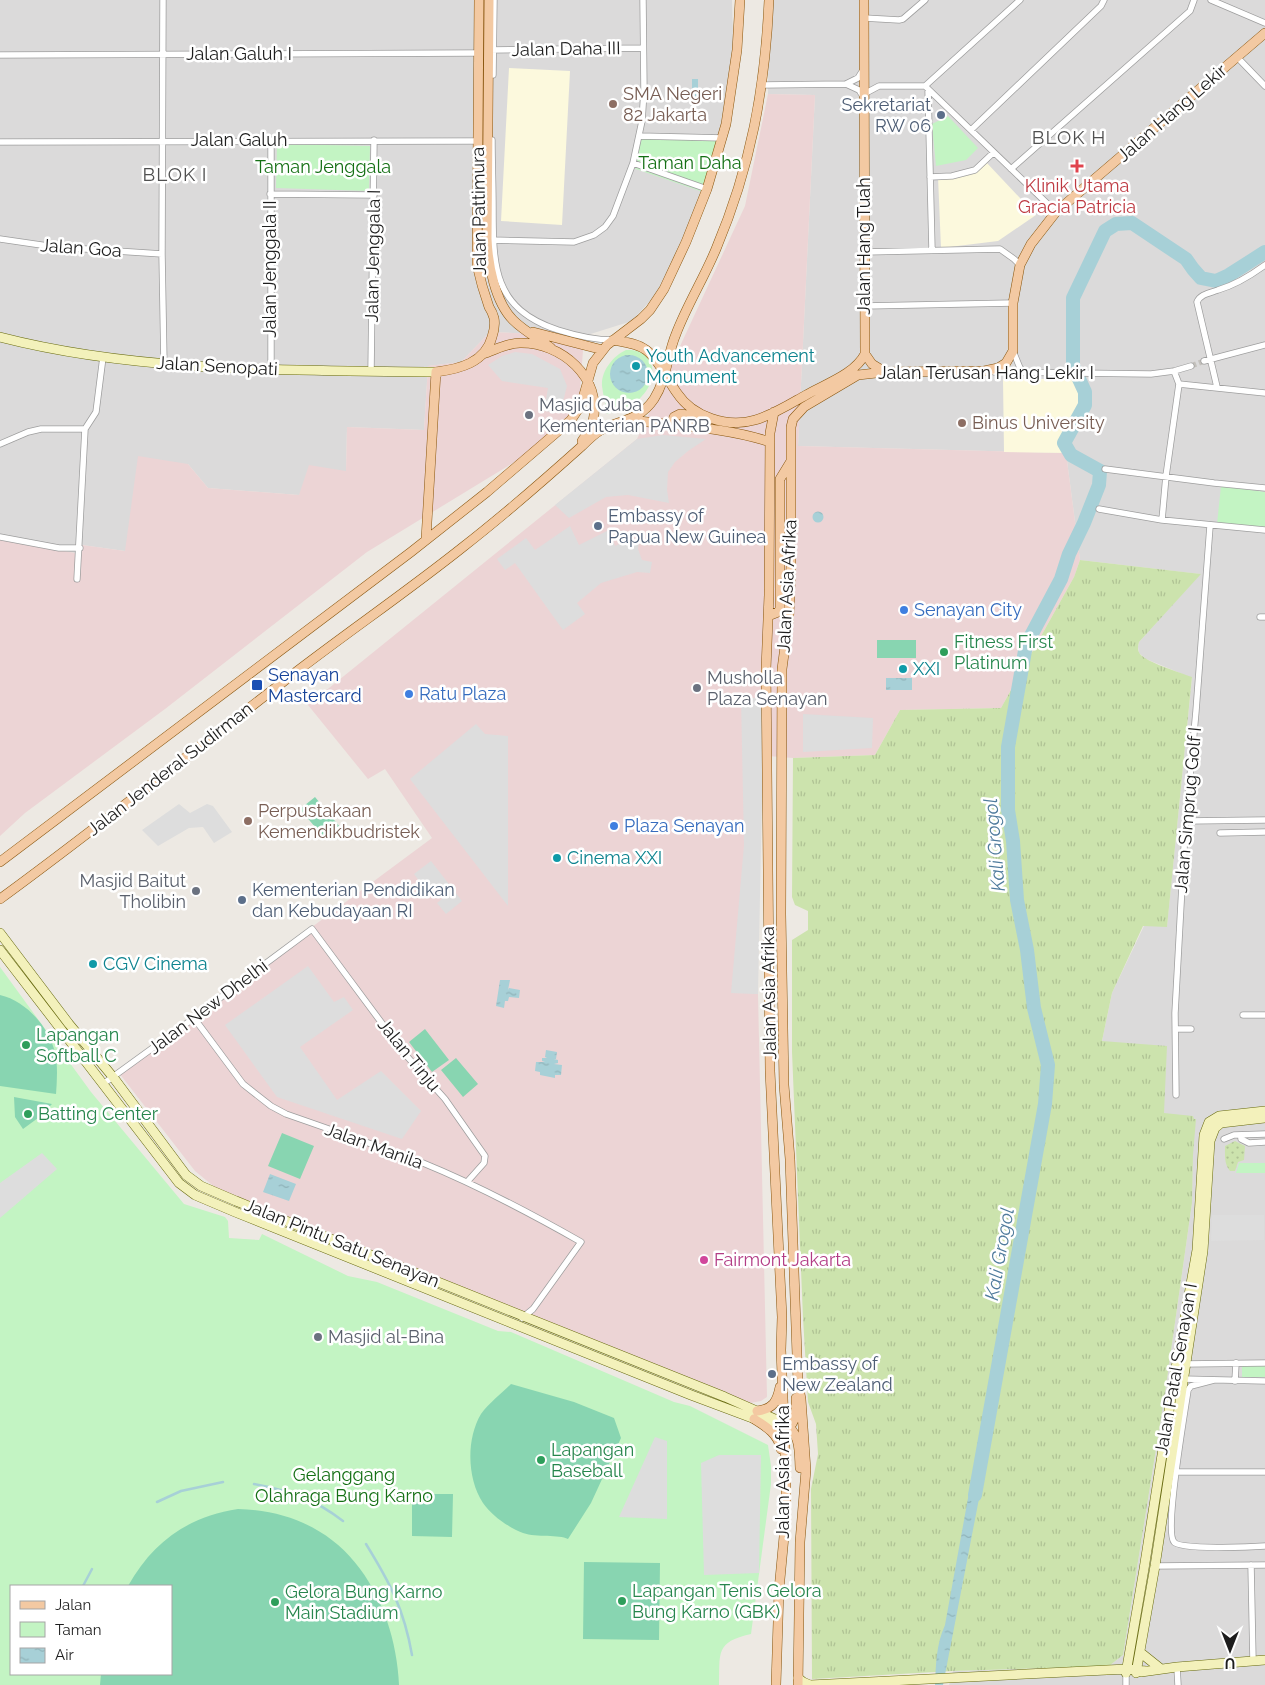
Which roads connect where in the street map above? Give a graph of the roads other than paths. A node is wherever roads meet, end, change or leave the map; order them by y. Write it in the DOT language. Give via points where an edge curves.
graph roads {
  1 [pos="163,0"];
  2 [pos="479,0"];
  3 [pos="489,0"];
  4 [pos="494,0"];
  5 [pos="643,0"];
  6 [pos="740,0"];
  7 [pos="768,0"];
  8 [pos="864,0"];
  9 [pos="925,0"];
  10 [pos="1020,0"];
  11 [pos="1104,0"];
  12 [pos="1194,0"];
  13 [pos="1211,0"];
  14 [pos="864,18"];
  15 [pos="1265,23"];
  16 [pos="1265,33"];
  17 [pos="643,48"];
  18 [pos="491,50"];
  19 [pos="478,53"];
  20 [pos="0,54"];
  21 [pos="163,54"];
  22 [pos="1237,57"];
  23 [pos="863,70"];
  24 [pos="846,84"];
  25 [pos="762,85"];
  26 [pos="1265,86"];
  27 [pos="926,88"];
  28 [pos="864,96"];
  29 [pos="971,130"];
  30 [pos="639,136"];
  31 [pos="723,138"];
  32 [pos="270,140"];
  33 [pos="374,140"];
  34 [pos="162,141"];
  35 [pos="478,141"];
  36 [pos="0,142"];
  37 [pos="994,153"];
  38 [pos="633,163"];
  39 [pos="1010,169"];
  40 [pos="930,177"];
  41 [pos="707,189"];
  42 [pos="270,194"];
  43 [pos="374,195"];
  44 [pos="1056,212"];
  45 [pos="0,239"];
  46 [pos="490,240"];
  47 [pos="932,250"];
  48 [pos="864,252"];
  49 [pos="162,254"];
  50 [pos="1020,265"];
  51 [pos="1265,266"];
  52 [pos="1013,303"];
  53 [pos="864,306"];
  54 [pos="526,330"];
  55 [pos="0,337"];
  56 [pos="613,340"];
  57 [pos="1265,345"];
  58 [pos="551,348"];
  59 [pos="603,350"];
  60 [pos="1013,350"];
  61 [pos="483,354"];
  62 [pos="865,354"];
  63 [pos="103,357"];
  64 [pos="1208,360"];
  65 [pos="164,364"];
  66 [pos="1191,366"];
  67 [pos="271,369"];
  68 [pos="371,371"];
  69 [pos="1174,371"];
  70 [pos="436,372"];
  71 [pos="885,372"];
  72 [pos="984,372"];
  73 [pos="1026,373"];
  74 [pos="665,375"];
  75 [pos="588,383"];
  76 [pos="1179,384"];
  77 [pos="1217,388"];
  78 [pos="1265,393"];
  79 [pos="774,412"];
  80 [pos="707,418"];
  81 [pos="630,420"];
  82 [pos="754,421"];
  83 [pos="672,424"];
  84 [pos="85,429"];
  85 [pos="753,436"];
  86 [pos="770,442"];
  87 [pos="0,444"];
  88 [pos="791,446"];
  89 [pos="574,453"];
  90 [pos="791,461"];
  91 [pos="1104,469"];
  92 [pos="1166,476"];
  93 [pos="1265,488"];
  94 [pos="1099,509"];
  95 [pos="1162,520"];
  96 [pos="1210,526"];
  97 [pos="1265,530"];
  98 [pos="0,537"];
  99 [pos="426,539"];
  100 [pos="80,548"];
  101 [pos="77,579"];
  102 [pos="768,616"];
  103 [pos="1265,820"];
  104 [pos="1186,821"];
  105 [pos="1265,832"];
  106 [pos="1220,833"];
  107 [pos="0,862"];
  108 [pos="0,899"];
  109 [pos="769,928"];
  110 [pos="782,928"];
  111 [pos="312,929"];
  112 [pos="2,939"];
  113 [pos="0,950"];
  114 [pos="20,959"];
  115 [pos="12,966"];
  116 [pos="1265,1015"];
  117 [pos="1243,1016"];
  118 [pos="194,1018"];
  119 [pos="69,1024"];
  120 [pos="1176,1029"];
  121 [pos="1191,1029"];
  122 [pos="61,1030"];
  123 [pos="113,1077"];
  124 [pos="103,1084"];
  125 [pos="1176,1095"];
  126 [pos="1265,1111"];
  127 [pos="1265,1118"];
  128 [pos="1265,1134"];
  129 [pos="1241,1135"];
  130 [pos="1224,1139"];
  131 [pos="1265,1142"];
  132 [pos="467,1182"];
  133 [pos="528,1317"];
  134 [pos="782,1317"];
  135 [pos="796,1317"];
  136 [pos="518,1324"];
  137 [pos="546,1325"];
  138 [pos="528,1328"];
  139 [pos="540,1333"];
  140 [pos="1181,1363"];
  141 [pos="1236,1363"];
  142 [pos="1265,1363"];
  143 [pos="783,1377"];
  144 [pos="1178,1379"];
  145 [pos="1214,1380"];
  146 [pos="1235,1381"];
  147 [pos="1265,1381"];
  148 [pos="798,1383"];
  149 [pos="756,1415"];
  150 [pos="786,1427"];
  151 [pos="1176,1472"];
  152 [pos="1265,1472"];
  153 [pos="802,1508"];
  154 [pos="800,1542"];
  155 [pos="1265,1546"];
  156 [pos="781,1560"];
  157 [pos="1252,1565"];
  158 [pos="1265,1565"];
  159 [pos="1155,1566"];
  160 [pos="1141,1653"];
  161 [pos="1253,1660"];
  162 [pos="1265,1660"];
  163 [pos="1177,1667"];
  164 [pos="1161,1669"];
  165 [pos="1126,1671"];
  166 [pos="1140,1671"];
  167 [pos="798,1681"];
  168 [pos="954,1681"];
  169 [pos="932,1683"];
  170 [pos="776,1685"];
  171 [pos="1126,1685"];
  172 [pos="1178,1685"];
  1 -- 21 [label="street"];
  2 -- 19 [label="main road, Jalan Pattimura"];
  3 -- 18 [label="main road, Jalan Pattimura"];
  4 -- 18 [label="street, Jalan Pattimura"];
  5 -- 17 [label="street"];
  6 -- 31 [label="main road, Jalan Jenderal Sudirman" via="736,57"];
  7 -- 25 [label="main road"];
  8 -- 14 [label="main road, Jalan Hang Tuah"];
  9 -- 14 [label="street" via="903,19"];
  10 -- 27 [label="street"];
  11 -- 29 [label="street" via="1102,6"];
  12 -- 39 [label="street" via="1190,11"];
  13 -- 15 [label="street"];
  14 -- 23 [label="main road, Jalan Hang Tuah"];
  16 -- 22 [label="main road, Jalan Hang Lekir"];
  17 -- 18 [label="street, Jalan Daha III"];
  17 -- 30 [label="street" via="643,109"];
  18 -- 46 [label="main road, Jalan Pattimura"];
  19 -- 21 [label="street, Jalan Galuh I"];
  19 -- 35 [label="main road, Jalan Pattimura"];
  20 -- 21 [label="street, Jalan Galuh I"];
  21 -- 34 [label="street"];
  22 -- 26 [label="street"];
  22 -- 44 [label="main road, Jalan Hang Lekir"];
  23 -- 24 [label="street" via="858,78"];
  23 -- 28 [label="main road, Jalan Hang Tuah"];
  24 -- 25 [label="street"];
  24 -- 28 [label="street"];
  25 -- 74 [label="main road" via="754,133 735,198 716,250 675,335"];
  27 -- 28 [label="street" via="879,86"];
  27 -- 29 [label="street"];
  27 -- 40 [label="street"];
  28 -- 48 [label="main road, Jalan Hang Tuah"];
  29 -- 37 [label="street"];
  30 -- 31 [label="street"];
  30 -- 38 [label="street"];
  31 -- 41 [label="main road, Jalan Jenderal Sudirman"];
  32 -- 33 [label="street, Jalan Galuh"];
  32 -- 34 [label="street, Jalan Galuh"];
  32 -- 42 [label="street, Jalan Jenggala II"];
  33 -- 35 [label="street, Jalan Galuh"];
  33 -- 43 [label="street, Jalan Jenggala I"];
  34 -- 36 [label="street, Jalan Galuh"];
  34 -- 49 [label="street"];
  35 -- 61 [label="main road, Jalan Pattimura" via="477,265 494,320 491,342"];
  37 -- 39 [label="street"];
  37 -- 40 [label="street" via="975,170"];
  38 -- 41 [label="street"];
  38 -- 46 [label="street" via="613,216 594,235 574,242"];
  39 -- 44 [label="street"];
  40 -- 47 [label="street"];
  41 -- 56 [label="main road, Jalan Jenderal Sudirman" via="660,297 641,319"];
  42 -- 43 [label="street"];
  42 -- 67 [label="street, Jalan Jenggala II"];
  43 -- 68 [label="street, Jalan Jenggala I"];
  44 -- 50 [label="main road, Jalan Hang Lekir" via="1031,244"];
  45 -- 49 [label="street, Jalan Goa" via="55,247"];
  46 -- 54 [label="main road, Jalan Pattimura" via="492,279 511,319"];
  46 -- 56 [label="street, Jalan Pattimura" via="499,282 529,317 575,336"];
  47 -- 48 [label="street"];
  47 -- 50 [label="street" via="1000,249"];
  48 -- 53 [label="main road, Jalan Hang Tuah"];
  49 -- 65 [label="street"];
  50 -- 52 [label="main road, Jalan Hang Lekir"];
  51 -- 64 [label="street" via="1231,286 1199,298 1197,302"];
  52 -- 53 [label="street"];
  52 -- 60 [label="main road, Jalan Hang Lekir"];
  53 -- 62 [label="main road, Jalan Hang Tuah"];
  54 -- 58 [label="main road, Jalan Pattimura"];
  54 -- 59 [label="main road"];
  55 -- 63 [label="main road, Jalan Senopati" via="33,346"];
  56 -- 59 [label="main road, Jalan Jenderal Sudirman"];
  56 -- 74 [label="main road" via="646,350"];
  57 -- 64 [label="street"];
  58 -- 61 [label="main road" via="518,343"];
  58 -- 75 [label="main road" via="578,367"];
  59 -- 75 [label="main road, Jalan Jenderal Sudirman" via="591,367"];
  60 -- 72 [label="main road" via="1006,363"];
  60 -- 73 [label="street, Jalan Hang Lekir" via="1020,368"];
  61 -- 70 [label="main road" via="466,366"];
  62 -- 71 [label="main road" via="872,364"];
  62 -- 79 [label="main road" via="849,371"];
  63 -- 65 [label="main road, Jalan Senopati"];
  63 -- 84 [label="street" via="96,412"];
  64 -- 77 [label="street"];
  65 -- 67 [label="main road, Jalan Senopati"];
  66 -- 69 [label="street, Jalan Terusan Hang Lekir I"];
  67 -- 68 [label="main road, Jalan Senopati"];
  68 -- 70 [label="main road, Jalan Senopati"];
  69 -- 73 [label="street, Jalan Terusan Hang Lekir I" via="1150,374"];
  69 -- 76 [label="street"];
  70 -- 99 [label="main road"];
  71 -- 72 [label="main road, Jalan Terusan Hang Lekir I"];
  71 -- 88 [label="main road, Jalan Terusan Hang Lekir I" via="858,375 804,407 793,419"];
  72 -- 73 [label="street, Jalan Terusan Hang Lekir I"];
  74 -- 80 [label="main road" via="684,402"];
  74 -- 81 [label="main road" via="653,400"];
  75 -- 89 [label="main road" via="593,422"];
  75 -- 99 [label="main road, Jalan Jenderal Sudirman" via="578,411 564,427"];
  76 -- 77 [label="street"];
  76 -- 92 [label="street"];
  77 -- 78 [label="street"];
  79 -- 82 [label="main road"];
  79 -- 86 [label="main road"];
  80 -- 82 [label="main road"];
  80 -- 83 [label="main road" via="680,414 674,417"];
  81 -- 83 [label="main road"];
  81 -- 89 [label="main road" via="597,432"];
  82 -- 85 [label="main road" via="757,429"];
  83 -- 85 [label="main road"];
  84 -- 87 [label="street" via="41,429"];
  84 -- 100 [label="street"];
  85 -- 86 [label="main road"];
  86 -- 102 [label="main road, Jalan Asia Afrika"];
  88 -- 90 [label="main road, Jalan Asia Afrika"];
  89 -- 108 [label="main road, Jalan Jenderal Sudirman" via="463,547"];
  90 -- 102 [label="main road" via="780,479 780,609"];
  90 -- 110 [label="main road, Jalan Asia Afrika" via="789,607 782,669"];
  91 -- 92 [label="street"];
  92 -- 93 [label="street"];
  92 -- 95 [label="street"];
  94 -- 95 [label="street"];
  95 -- 96 [label="street"];
  96 -- 97 [label="street"];
  96 -- 104 [label="street, Jalan Simprug Golf I"];
  98 -- 100 [label="street" via="58,548"];
  99 -- 107 [label="main road, Jalan Jenderal Sudirman"];
  100 -- 101 [label="street"];
  102 -- 109 [label="main road, Jalan Asia Afrika"];
  103 -- 104 [label="street"];
  104 -- 120 [label="street, Jalan Simprug Golf I"];
  105 -- 106 [label="street"];
  109 -- 110 [label="main road"];
  109 -- 134 [label="main road, Jalan Asia Afrika" via="770,1071"];
  110 -- 135 [label="main road, Jalan Asia Afrika" via="784,1084"];
  111 -- 118 [label="street, Jalan New Dhelhi"];
  111 -- 132 [label="street, Jalan Tinju" via="485,1156 484,1162"];
  112 -- 114 [label="main road, Jalan Pintu Satu Senayan"];
  113 -- 115 [label="main road, Jalan Pintu Satu Senayan"];
  114 -- 115 [label="main road"];
  114 -- 119 [label="main road, Jalan Pintu Satu Senayan"];
  115 -- 122 [label="main road, Jalan Pintu Satu Senayan"];
  116 -- 117 [label="street"];
  118 -- 123 [label="street, Jalan New Dhelhi"];
  118 -- 132 [label="street, Jalan Manila" via="243,1084 271,1106"];
  119 -- 122 [label="main road"];
  119 -- 123 [label="main road, Jalan Pintu Satu Senayan"];
  120 -- 121 [label="street"];
  120 -- 125 [label="street, Jalan Simprug Golf I"];
  122 -- 124 [label="main road, Jalan Pintu Satu Senayan"];
  123 -- 124 [label="street, Jalan New Dhelhi"];
  123 -- 133 [label="main road, Jalan Pintu Satu Senayan" via="193,1181"];
  124 -- 136 [label="main road, Jalan Pintu Satu Senayan" via="179,1183 196,1195"];
  126 -- 140 [label="main road, Jalan Patal Senayan I" via="1219,1116 1206,1128 1197,1250"];
  127 -- 140 [label="main road, Jalan Patal Senayan I" via="1225,1122 1218,1125 1212,1135 1203,1251"];
  128 -- 129 [label="street"];
  129 -- 130 [label="street"];
  129 -- 131 [label="street" via="1241,1139 1249,1143"];
  132 -- 133 [label="street, Jalan Manila" via="581,1242"];
  133 -- 136 [label="street"];
  133 -- 137 [label="main road, Jalan Pintu Satu Senayan"];
  133 -- 138 [label="street"];
  134 -- 135 [label="main road" via="789,1322"];
  134 -- 143 [label="main road, Jalan Asia Afrika"];
  135 -- 148 [label="main road, Jalan Asia Afrika"];
  136 -- 138 [label="main road, Jalan Pintu Satu Senayan"];
  137 -- 139 [label="main road" via="542,1326"];
  137 -- 149 [label="main road, Jalan Pintu Satu Senayan"];
  138 -- 139 [label="main road, Jalan Pintu Satu Senayan"];
  139 -- 149 [label="main road, Jalan Pintu Satu Senayan"];
  140 -- 141 [label="street"];
  140 -- 144 [label="main road, Jalan Patal Senayan I"];
  141 -- 142 [label="street"];
  141 -- 146 [label="street"];
  143 -- 149 [label="main road" via="776,1402"];
  143 -- 150 [label="main road, Jalan Asia Afrika"];
  144 -- 145 [label="street"];
  144 -- 159 [label="main road, Jalan Patal Senayan I"];
  144 -- 165 [label="main road, Jalan Patal Senayan I"];
  145 -- 146 [label="street"];
  145 -- 151 [label="street" via="1191,1386 1188,1390"];
  146 -- 147 [label="street"];
  148 -- 150 [label="main road" via="795,1418"];
  148 -- 153 [label="main road, Jalan Asia Afrika" via="805,1454"];
  149 -- 150 [label="main road, Jalan Pintu Satu Senayan"];
  149 -- 156 [label="main road" via="774,1433 781,1448"];
  150 -- 153 [label="main road" via="798,1440"];
  150 -- 156 [label="main road, Jalan Asia Afrika" via="786,1515"];
  151 -- 152 [label="street"];
  151 -- 155 [label="street" via="1171,1532 1174,1542 1201,1547"];
  153 -- 154 [label="main road, Jalan Asia Afrika"];
  154 -- 156 [label="main road" via="794,1522 789,1520"];
  154 -- 167 [label="main road, Jalan Asia Afrika"];
  156 -- 170 [label="main road, Jalan Asia Afrika"];
  157 -- 158 [label="street"];
  157 -- 159 [label="street"];
  157 -- 161 [label="street"];
  159 -- 160 [label="main road, Jalan Patal Senayan I"];
  160 -- 164 [label="main road"];
  160 -- 166 [label="main road, Jalan Patal Senayan I"];
  161 -- 162 [label="main road"];
  161 -- 163 [label="main road"];
  163 -- 164 [label="main road"];
  163 -- 172 [label="street"];
  164 -- 166 [label="main road"];
  165 -- 166 [label="main road"];
  165 -- 168 [label="main road"];
  165 -- 171 [label="street"];
  167 -- 169 [label="main road" via="810,1685"];
  168 -- 169 [label="main road"];
}
